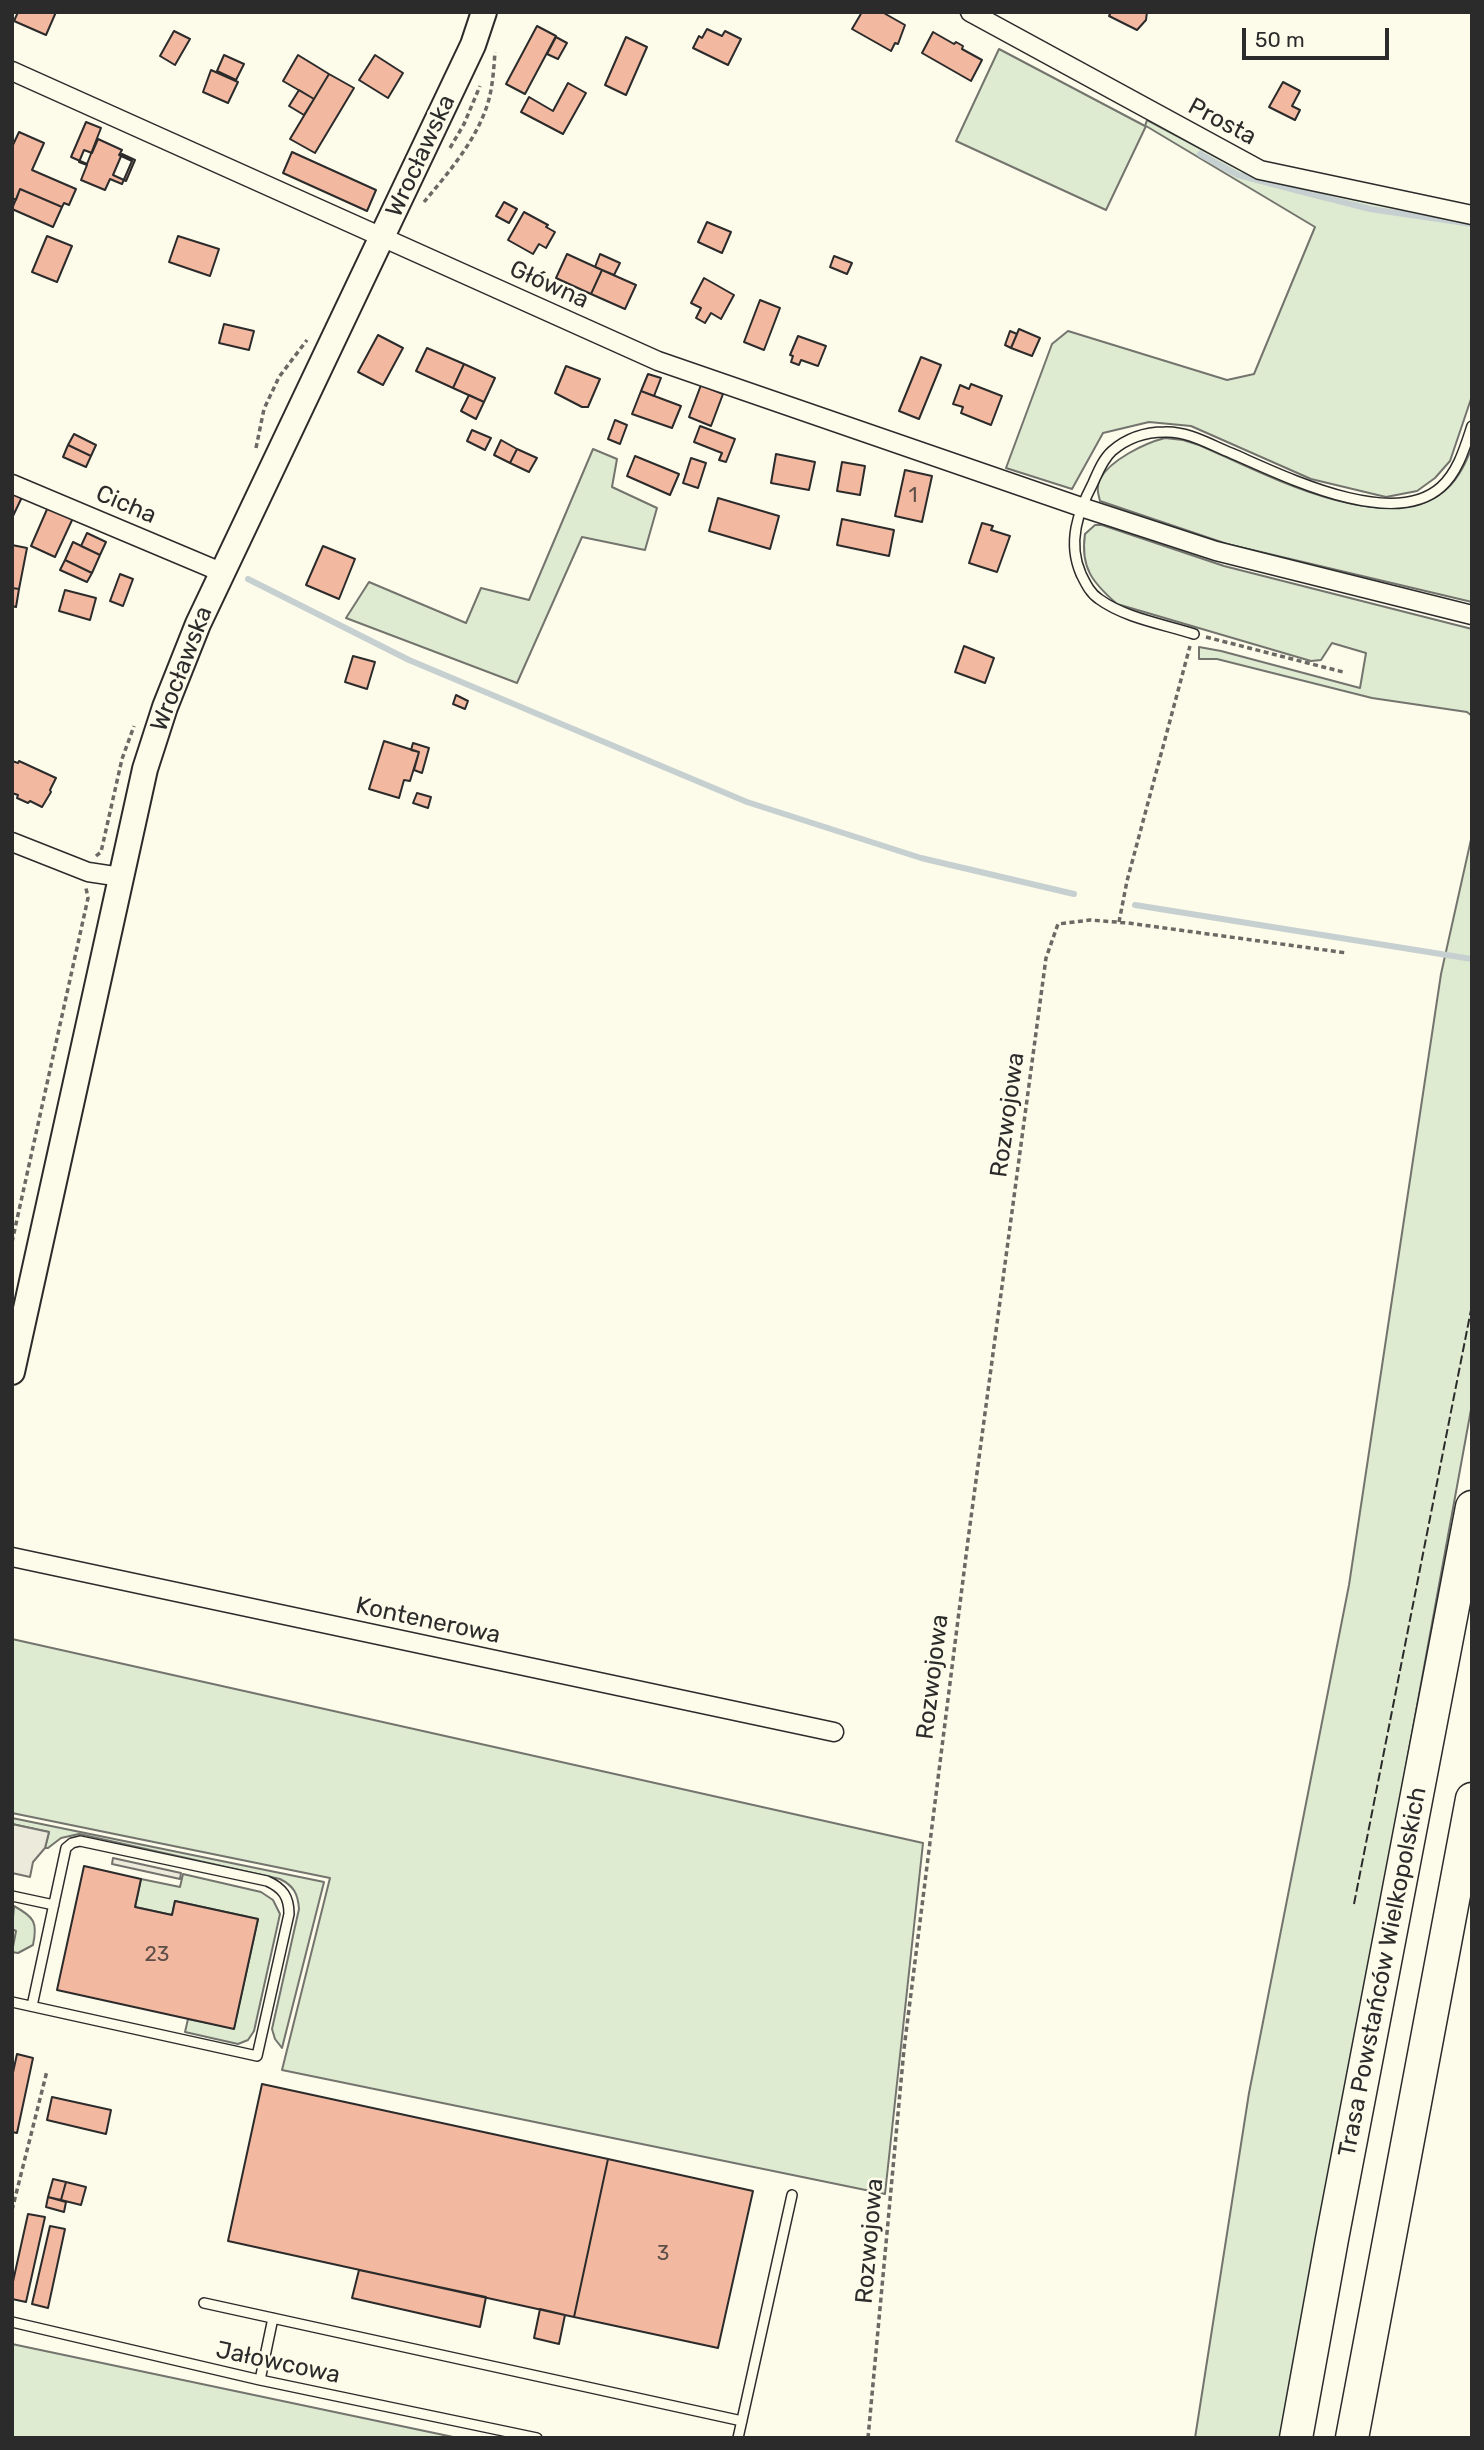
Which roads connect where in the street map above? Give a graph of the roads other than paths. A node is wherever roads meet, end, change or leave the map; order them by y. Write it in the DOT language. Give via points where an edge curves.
graph roads {
  1 [pos="484,12"];
  2 [pos="970,12"];
  3 [pos="12,71"];
  4 [pos="1472,215"];
  5 [pos="383,237"];
  6 [pos="1472,426"];
  7 [pos="12,484"];
  8 [pos="1081,507"];
  9 [pos="221,572"];
  10 [pos="1472,615"];
  11 [pos="1194,634"];
  12 [pos="12,842"];
  13 [pos="121,877"];
  14 [pos="12,1372"];
  15 [pos="1472,1507"];
  16 [pos="12,1557"];
  17 [pos="834,1732"];
  18 [pos="1472,1799"];
  19 [pos="12,1896"];
  20 [pos="54,1905"];
  21 [pos="12,2002"];
  22 [pos="32,2006"];
  23 [pos="792,2195"];
  24 [pos="204,2303"];
  25 [pos="273,2319"];
  26 [pos="12,2322"];
  27 [pos="260,2380"];
  28 [pos="742,2421"];
  29 [pos="537,2438"];
  30 [pos="738,2438"];
  31 [pos="1296,2438"];
  32 [pos="1352,2438"];
  1 -- 5 [label="main road, Wrocławska"];
  2 -- 4 [label="street, Prosta" via="1261,170"];
  3 -- 5 [label="street, Główna"];
  5 -- 8 [label="street, Główna" via="658,360"];
  5 -- 9 [label="main road, Wrocławska"];
  6 -- 8 [label="lane" via="1453,472 1440,488 1421,500 1400,505 1371,503 1304,485 1191,436 1168,432 1132,437 1110,452"];
  7 -- 9 [label="street, Cicha"];
  8 -- 10 [label="street, Główna" via="1216,551"];
  8 -- 11 [label="lane" via="1073,539 1077,564 1092,594 1122,612"];
  9 -- 13 [label="main road, Wrocławska" via="177,676 145,769"];
  12 -- 13 [label="street" via="88,872"];
  13 -- 14 [label="main road, Wrocławska"];
  15 -- 31 [label="highway, Trasa Powstańców Wielkopolskich"];
  16 -- 17 [label="street, Kontenerowa"];
  18 -- 32 [label="highway"];
  19 -- 20 [label="lane"];
  20 -- 22 [label="lane"];
  20 -- 22 [label="lane" via="66,1848 80,1841 267,1881 285,1893 289,1914 257,2056"];
  21 -- 22 [label="lane"];
  23 -- 28 [label="lane"];
  24 -- 25 [label="lane"];
  25 -- 27 [label="lane"];
  25 -- 28 [label="lane"];
  26 -- 27 [label="lane, Jałowcowa"];
  27 -- 29 [label="lane, Jałowcowa"];
  28 -- 30 [label="lane"];
}
